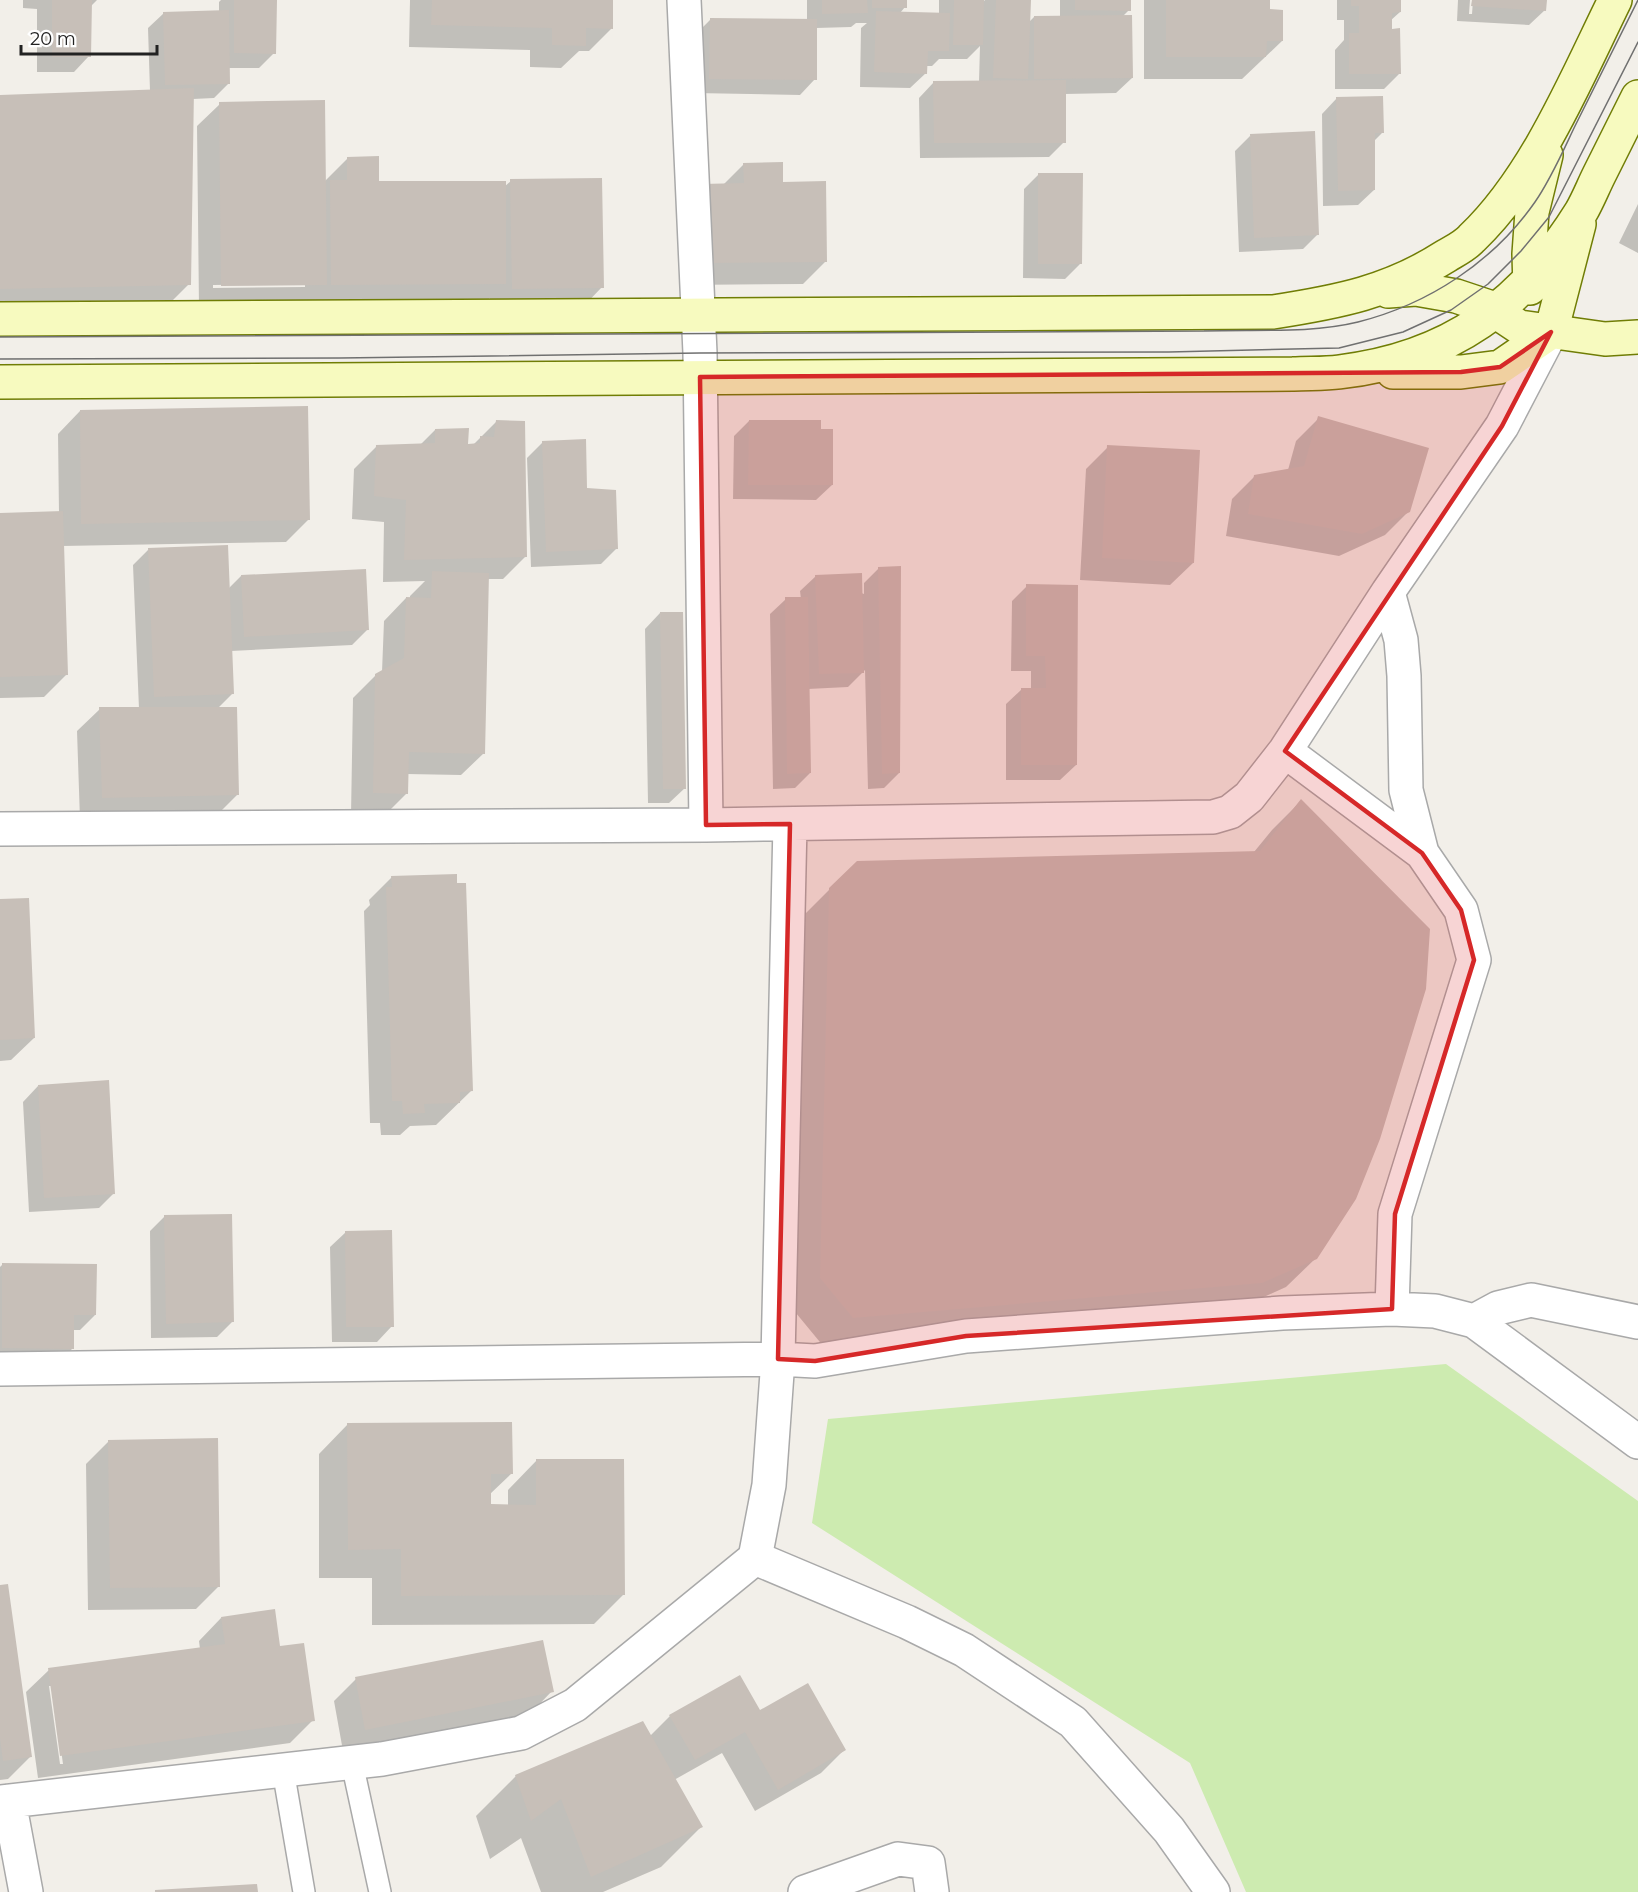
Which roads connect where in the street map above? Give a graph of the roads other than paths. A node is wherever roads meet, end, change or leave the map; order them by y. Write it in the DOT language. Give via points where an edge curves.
graph roads {
  1 [pos="684,0"];
  2 [pos="1615,0"];
  3 [pos="1638,97"];
  4 [pos="1553,124"];
  5 [pos="1582,210"];
  6 [pos="1530,280"];
  7 [pos="1375,292"];
  8 [pos="1496,312"];
  9 [pos="699,315"];
  10 [pos="0,319"];
  11 [pos="1551,332"];
  12 [pos="1638,337"];
  13 [pos="1338,372"];
  14 [pos="700,377"];
  15 [pos="0,381"];
  16 [pos="1388,592"];
  17 [pos="1286,751"];
  18 [pos="790,824"];
  19 [pos="706,825"];
  20 [pos="0,829"];
  21 [pos="1422,853"];
  22 [pos="1392,1309"];
  23 [pos="1474,1321"];
  24 [pos="1638,1322"];
  25 [pos="778,1359"];
  26 [pos="0,1369"];
  27 [pos="1638,1442"];
  28 [pos="755,1558"];
  29 [pos="352,1763"];
  30 [pos="283,1770"];
  31 [pos="5,1802"];
  32 [pos="26,1892"];
  33 [pos="304,1892"];
  34 [pos="380,1892"];
  35 [pos="805,1892"];
  36 [pos="932,1892"];
  37 [pos="1213,1892"];
  1 -- 9 [label="street"];
  2 -- 4 [label="street"];
  3 -- 5 [label="street"];
  4 -- 6 [label="street" via="1532,212"];
  4 -- 7 [label="street" via="1511,194 1471,240 1424,270"];
  5 -- 6 [label="street"];
  5 -- 11 [label="street"];
  6 -- 8 [label="street"];
  6 -- 11 [label="street" via="1530,299"];
  7 -- 8 [label="street" via="1435,292"];
  7 -- 9 [label="street" via="1273,312"];
  8 -- 11 [label="street" via="1519,327"];
  8 -- 13 [label="street" via="1436,347 1403,359"];
  9 -- 10 [label="street"];
  9 -- 14 [label="street"];
  11 -- 12 [label="street" via="1605,339"];
  11 -- 13 [label="street" via="1500,367 1461,372"];
  11 -- 16 [label="street" via="1502,426"];
  13 -- 14 [label="street"];
  14 -- 15 [label="street"];
  14 -- 19 [label="street"];
  16 -- 17 [label="street"];
  16 -- 21 [label="street" via="1401,640 1406,790"];
  17 -- 18 [label="street" via="1249,797 1230,812 1213,817"];
  17 -- 21 [label="street"];
  18 -- 19 [label="street"];
  18 -- 25 [label="street"];
  19 -- 20 [label="street"];
  21 -- 22 [label="street" via="1461,910 1474,960 1395,1214"];
  22 -- 23 [label="street" via="1435,1311"];
  22 -- 25 [label="street" via="966,1336 815,1361"];
  23 -- 24 [label="street" via="1498,1308 1531,1300"];
  23 -- 27 [label="street"];
  25 -- 26 [label="street"];
  25 -- 28 [label="street" via="769,1485"];
  28 -- 29 [label="street" via="575,1705 521,1733"];
  28 -- 37 [label="street" via="964,1650 1073,1722 1169,1830"];
  29 -- 30 [label="street"];
  29 -- 34 [label="lane"];
  30 -- 31 [label="street"];
  30 -- 33 [label="lane"];
  31 -- 32 [label="street"];
  35 -- 36 [label="street" via="898,1859 928,1863"];
}
